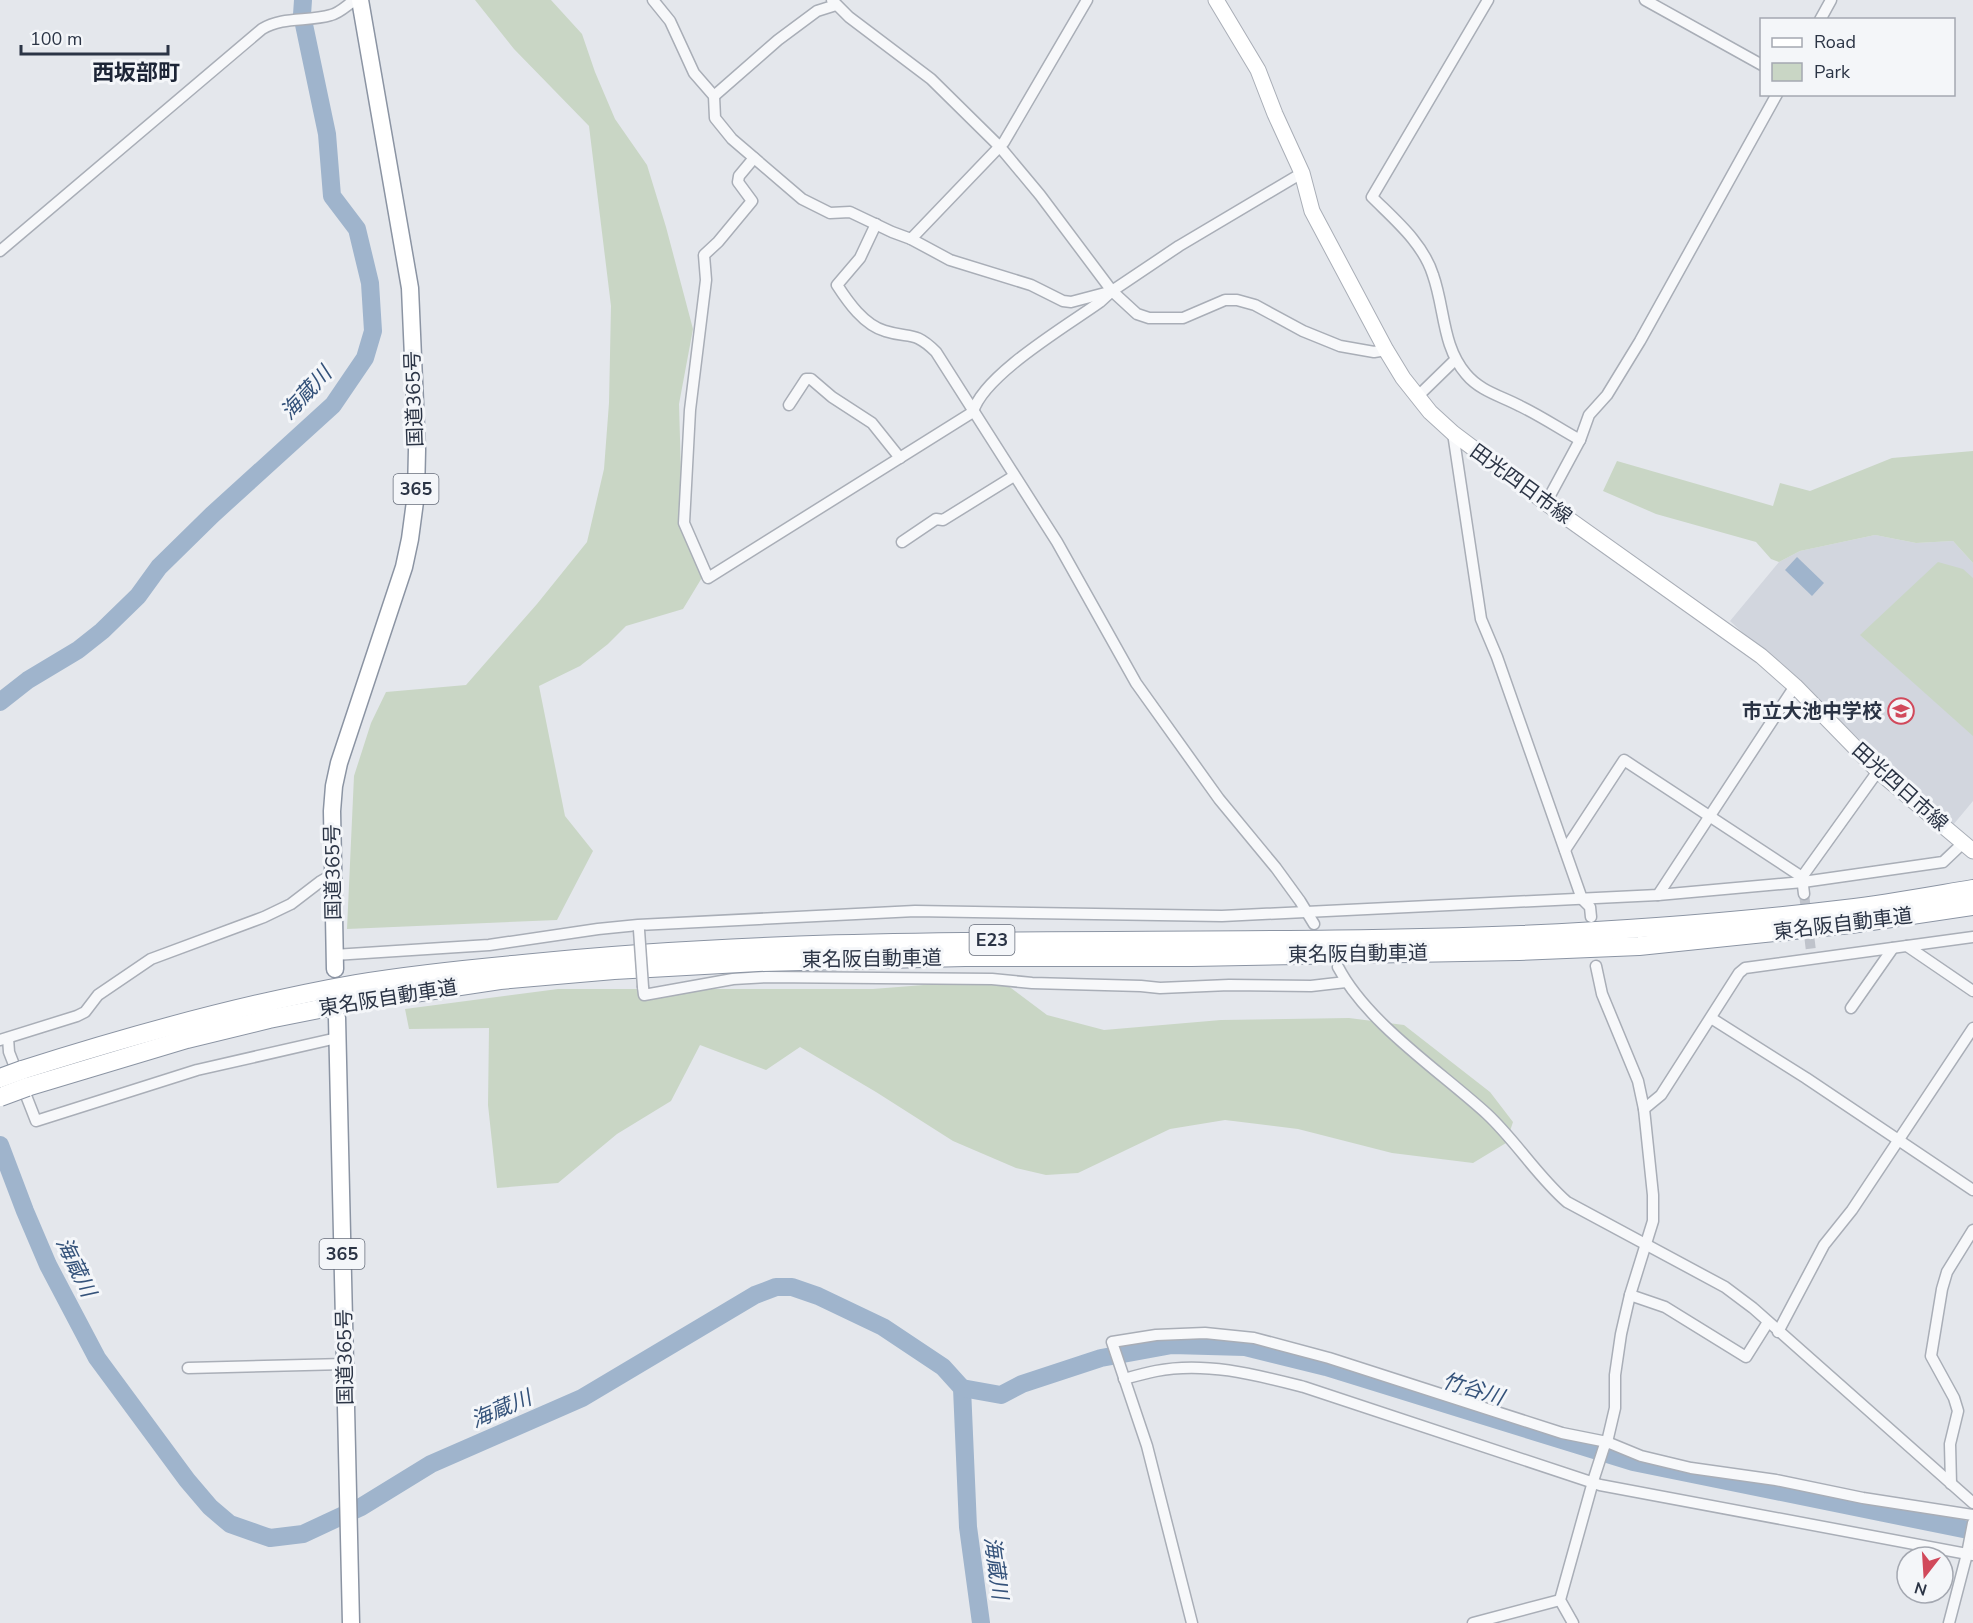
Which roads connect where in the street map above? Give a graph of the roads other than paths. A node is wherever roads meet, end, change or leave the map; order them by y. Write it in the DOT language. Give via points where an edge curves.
graph roads {
  1 [pos="356,0"];
  2 [pos="653,0"];
  3 [pos="1087,0"];
  4 [pos="1216,0"];
  5 [pos="1488,0"];
  6 [pos="1645,0"];
  7 [pos="1831,0"];
  8 [pos="834,2"];
  9 [pos="1821,18"];
  10 [pos="1760,64"];
  11 [pos="714,96"];
  12 [pos="1776,96"];
  13 [pos="1000,147"];
  14 [pos="754,158"];
  15 [pos="1302,173"];
  16 [pos="876,224"];
  17 [pos="911,239"];
  18 [pos="0,251"];
  19 [pos="1112,291"];
  20 [pos="1386,350"];
  21 [pos="1455,360"];
  22 [pos="1417,397"];
  23 [pos="789,405"];
  24 [pos="973,412"];
  25 [pos="1453,434"];
  26 [pos="1580,440"];
  27 [pos="900,458"];
  28 [pos="1014,476"];
  29 [pos="1546,503"];
  30 [pos="902,542"];
  31 [pos="1795,686"];
  32 [pos="1878,771"];
  33 [pos="1709,816"];
  34 [pos="1968,847"];
  35 [pos="1565,850"];
  36 [pos="333,874"];
  37 [pos="1803,880"];
  38 [pos="1973,889"];
  39 [pos="1804,894"];
  40 [pos="1658,895"];
  41 [pos="1582,898"];
  42 [pos="1973,906"];
  43 [pos="1308,912"];
  44 [pos="1591,917"];
  45 [pos="1314,924"];
  46 [pos="638,928"];
  47 [pos="1973,937"];
  48 [pos="1907,946"];
  49 [pos="1893,948"];
  50 [pos="335,962"];
  51 [pos="1596,966"];
  52 [pos="1338,967"];
  53 [pos="1346,982"];
  54 [pos="1973,991"];
  55 [pos="1851,1008"];
  56 [pos="337,1018"];
  57 [pos="1711,1018"];
  58 [pos="1973,1028"];
  59 [pos="337,1038"];
  60 [pos="4,1039"];
  61 [pos="0,1078"];
  62 [pos="24,1079"];
  63 [pos="0,1097"];
  64 [pos="1644,1109"];
  65 [pos="1899,1140"];
  66 [pos="1973,1190"];
  67 [pos="1973,1230"];
  68 [pos="1647,1243"];
  69 [pos="1630,1295"];
  70 [pos="1768,1322"];
  71 [pos="1778,1332"];
  72 [pos="345,1364"];
  73 [pos="188,1368"];
  74 [pos="1124,1377"];
  75 [pos="1605,1444"];
  76 [pos="1594,1480"];
  77 [pos="1951,1484"];
  78 [pos="1973,1503"];
  79 [pos="1973,1515"];
  80 [pos="1973,1523"];
  81 [pos="1970,1552"];
  82 [pos="1560,1600"];
  83 [pos="351,1623"];
  84 [pos="1192,1623"];
  85 [pos="1473,1623"];
  86 [pos="1573,1623"];
  87 [pos="1949,1623"];
  1 -- 18 [label="street" via="331,15 271,23"];
  1 -- 36 [label="highway, 国道365号 / 365" via="410,288 416,494 404,567 339,763 332,811"];
  2 -- 11 [label="street" via="670,21 694,73"];
  3 -- 13 [label="street"];
  4 -- 15 [label="main road, 田光四日市線" via="1258,70"];
  5 -- 21 [label="street" via="1372,197 1409,234 1426,258"];
  6 -- 10 [label="street"];
  7 -- 9 [label="street"];
  8 -- 11 [label="street" via="778,40"];
  8 -- 13 [label="street" via="931,80"];
  11 -- 14 [label="street" via="715,118"];
  12 -- 26 [label="street" via="1640,341 1608,395 1589,415"];
  13 -- 17 [label="street"];
  13 -- 19 [label="street"];
  14 -- 16 [label="street" via="809,203 830,213 850,213"];
  14 -- 27 [label="street" via="738,182 752,201 704,255 706,280 690,410 684,523 708,578"];
  15 -- 19 [label="street"];
  15 -- 20 [label="main road, 田光四日市線" via="1312,211"];
  16 -- 17 [label="street"];
  16 -- 24 [label="street" via="860,258 837,285 846,300 872,325 925,341"];
  17 -- 19 [label="street" via="950,260 1031,285 1063,301"];
  19 -- 20 [label="street" via="1137,314 1149,318 1184,318 1225,300 1237,300 1340,346 1374,352"];
  19 -- 24 [label="street" via="1000,374 975,403"];
  20 -- 22 [label="main road, 田光四日市線"];
  21 -- 22 [label="street"];
  21 -- 26 [label="street" via="1484,389"];
  22 -- 25 [label="main road, 田光四日市線"];
  23 -- 27 [label="street" via="806,379 811,379 872,423"];
  24 -- 27 [label="street"];
  24 -- 28 [label="street"];
  25 -- 29 [label="main road, 田光四日市線"];
  25 -- 35 [label="street" via="1482,619"];
  26 -- 29 [label="street"];
  28 -- 30 [label="street"];
  28 -- 43 [label="street" via="1057,542 1136,683 1219,799"];
  29 -- 31 [label="main road, 田光四日市線" via="1725,629"];
  31 -- 32 [label="main road, 田光四日市線"];
  31 -- 33 [label="street"];
  32 -- 34 [label="main road, 田光四日市線"];
  32 -- 37 [label="street"];
  33 -- 35 [label="street" via="1624,760"];
  33 -- 37 [label="street"];
  33 -- 40 [label="street"];
  34 -- 37 [label="street" via="1942,862"];
  35 -- 41 [label="street"];
  36 -- 50 [label="highway, 国道365号 / 365"];
  36 -- 60 [label="street" via="291,904 264,917 151,960 98,995 85,1012"];
  37 -- 39 [label="street"];
  37 -- 40 [label="street"];
  38 -- 62 [label="highway, 東名阪自動車道 / E23" via="1850,909 1540,934 757,945 612,954 360,984 269,1001 172,1024"];
  40 -- 41 [label="street"];
  41 -- 43 [label="street"];
  41 -- 44 [label="street" via="1590,907"];
  42 -- 62 [label="highway, 東名阪自動車道 / E23" via="1851,924 1640,946 758,962 500,980 269,1019"];
  43 -- 45 [label="street"];
  43 -- 46 [label="street" via="1222,916 915,911"];
  46 -- 50 [label="street" via="598,929"];
  46 -- 53 [label="street, bridge" via="644,995 766,977 992,979 1160,988"];
  47 -- 48 [label="street"];
  48 -- 49 [label="street"];
  48 -- 54 [label="street"];
  49 -- 55 [label="street"];
  49 -- 57 [label="street" via="1811,955 1745,968"];
  51 -- 64 [label="street" via="1602,994 1638,1082"];
  52 -- 53 [label="street"];
  53 -- 68 [label="street" via="1381,1021 1489,1116 1553,1190 1567,1202"];
  56 -- 59 [label="highway, 国道365号 / 365"];
  57 -- 64 [label="street" via="1661,1095"];
  57 -- 65 [label="street"];
  58 -- 65 [label="street"];
  59 -- 60 [label="street" via="197,1070 36,1121"];
  59 -- 72 [label="highway, 国道365号 / 365"];
  61 -- 62 [label="highway, 東名阪自動車道 / E23, bridge"];
  62 -- 63 [label="highway, 東名阪自動車道 / E23, bridge"];
  64 -- 68 [label="street" via="1653,1196 1653,1221"];
  65 -- 66 [label="street"];
  65 -- 71 [label="street" via="1824,1245"];
  67 -- 77 [label="street" via="1947,1272 1931,1356 1958,1411 1950,1444"];
  68 -- 69 [label="street"];
  68 -- 70 [label="street" via="1725,1287"];
  69 -- 70 [label="street" via="1665,1307 1746,1358"];
  69 -- 75 [label="street" via="1621,1334 1615,1408"];
  70 -- 71 [label="street"];
  71 -- 77 [label="street"];
  72 -- 73 [label="street"];
  72 -- 83 [label="highway, 国道365号 / 365"];
  74 -- 75 [label="street" via="1112,1342 1205,1333 1254,1338"];
  74 -- 76 [label="street" via="1188,1368 1261,1376"];
  74 -- 84 [label="street" via="1147,1446"];
  75 -- 76 [label="street"];
  75 -- 79 [label="street" via="1691,1468"];
  76 -- 81 [label="street"];
  76 -- 82 [label="street"];
  77 -- 78 [label="street"];
  80 -- 81 [label="street"];
  81 -- 87 [label="street"];
  82 -- 85 [label="street"];
  82 -- 86 [label="street"];
}
